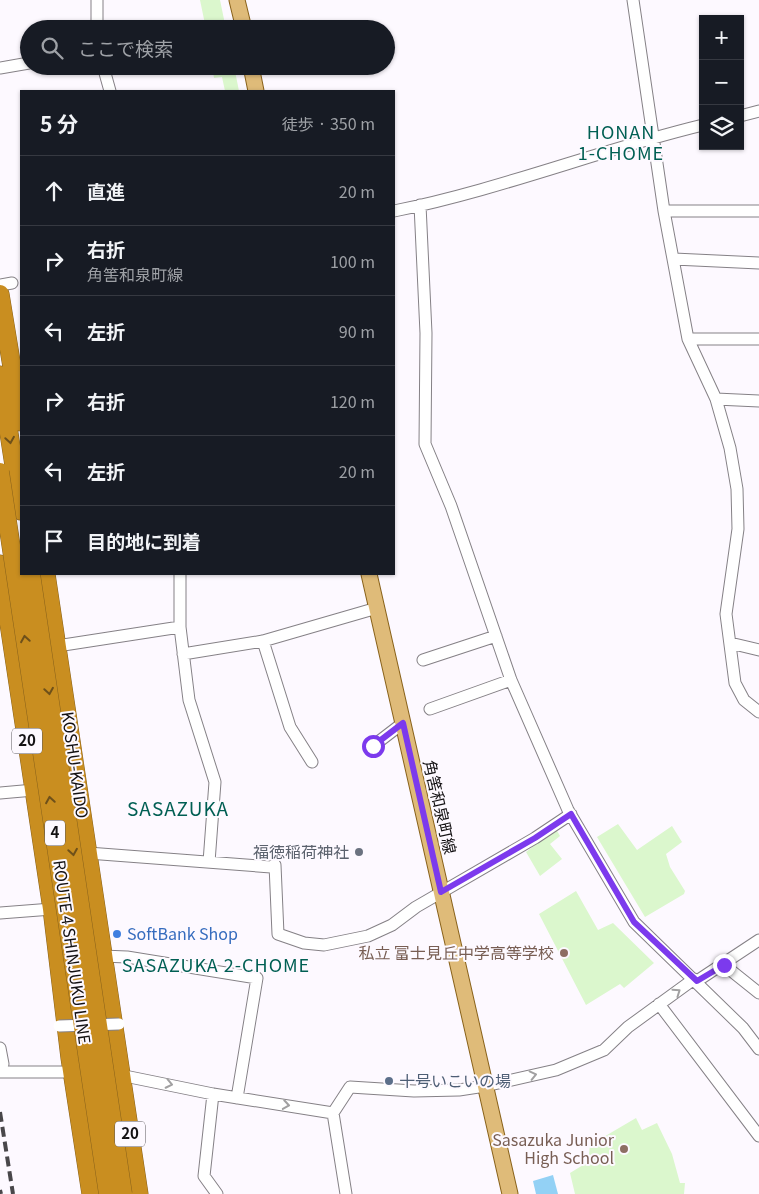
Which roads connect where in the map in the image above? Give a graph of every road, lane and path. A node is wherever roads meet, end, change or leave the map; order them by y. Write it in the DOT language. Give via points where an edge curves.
graph roads {
  1 [pos="97,0"];
  2 [pos="237,0"];
  3 [pos="633,0"];
  4 [pos="97,20"];
  5 [pos="242,20"];
  6 [pos="20,65"];
  7 [pos="0,68"];
  8 [pos="106,75"];
  9 [pos="253,75"];
  10 [pos="110,90"];
  11 [pos="256,90"];
  12 [pos="759,111"];
  13 [pos="744,115"];
  14 [pos="699,126"];
  15 [pos="653,137"];
  16 [pos="420,205"];
  17 [pos="395,211"];
  18 [pos="664,211"];
  19 [pos="759,211"];
  20 [pos="674,259"];
  21 [pos="759,263"];
  22 [pos="4,287"];
  23 [pos="688,339"];
  24 [pos="759,339"];
  25 [pos="15,352"];
  26 [pos="0,375"];
  27 [pos="716,399"];
  28 [pos="759,401"];
  29 [pos="20,410"];
  30 [pos="0,472"];
  31 [pos="20,505"];
  32 [pos="0,564"];
  33 [pos="31,575"];
  34 [pos="46,575"];
  35 [pos="180,575"];
  36 [pos="369,575"];
  37 [pos="377,608"];
  38 [pos="180,628"];
  39 [pos="496,636"];
  40 [pos="262,641"];
  41 [pos="730,643"];
  42 [pos="57,646"];
  43 [pos="759,650"];
  44 [pos="183,654"];
  45 [pos="424,660"];
  46 [pos="510,680"];
  47 [pos="430,709"];
  48 [pos="759,712"];
  49 [pos="403,723"];
  50 [pos="373,746"];
  51 [pos="312,762"];
  52 [pos="34,790"];
  53 [pos="0,793"];
  54 [pos="571,814"];
  55 [pos="88,853"];
  56 [pos="209,862"];
  57 [pos="441,892"];
  58 [pos="52,909"];
  59 [pos="0,914"];
  60 [pos="759,940"];
  61 [pos="102,956"];
  62 [pos="724,965"];
  63 [pos="696,980"];
  64 [pos="759,993"];
  65 [pos="659,1004"];
  66 [pos="119,1024"];
  67 [pos="60,1026"];
  68 [pos="0,1048"];
  69 [pos="759,1049"];
  70 [pos="2,1068"];
  71 [pos="76,1072"];
  72 [pos="118,1075"];
  73 [pos="485,1086"];
  74 [pos="213,1094"];
  75 [pos="238,1098"];
  76 [pos="333,1113"];
  77 [pos="759,1136"];
  78 [pos="131,1192"];
  79 [pos="99,1193"];
  80 [pos="217,1194"];
  81 [pos="346,1194"];
  82 [pos="510,1194"];
  1 -- 4 [label="street"];
  2 -- 5 [label="main road"];
  3 -- 15 [label="street"];
  6 -- 7 [label="street"];
  8 -- 10 [label="street"];
  9 -- 11 [label="main road"];
  12 -- 13 [label="street"];
  14 -- 15 [label="street"];
  15 -- 16 [label="street" via="499,186"];
  15 -- 18 [label="street"];
  16 -- 17 [label="street"];
  16 -- 39 [label="street" via="426,330 426,444"];
  18 -- 19 [label="street"];
  18 -- 20 [label="street"];
  20 -- 21 [label="street"];
  20 -- 23 [label="street"];
  22 -- 25 [label="highway"];
  23 -- 24 [label="street"];
  23 -- 27 [label="street"];
  25 -- 29 [label="highway"];
  26 -- 31 [label="highway, one-way"];
  27 -- 28 [label="street"];
  27 -- 41 [label="street" via="730,448 739,508 726,614"];
  79 -- 30 [label="highway, ROUTE 4 SHINJUKU LINE / 4, one-way, bridge"];
  32 -- 52 [label="highway, 20"];
  33 -- 78 [label="highway, ROUTE 4 SHINJUKU LINE / 4, one-way, bridge"];
  34 -- 42 [label="highway, KOSHU-KAIDO / 20"];
  35 -- 38 [label="street"];
  36 -- 37 [label="main road, 角筈和泉町線"];
  37 -- 40 [label="street"];
  37 -- 49 [label="main road, 角筈和泉町線"];
  38 -- 42 [label="street"];
  38 -- 44 [label="street"];
  39 -- 45 [label="street"];
  39 -- 46 [label="street"];
  40 -- 44 [label="street"];
  40 -- 51 [label="street" via="290,727"];
  41 -- 43 [label="street"];
  41 -- 48 [label="street" via="735,683 744,700"];
  42 -- 55 [label="highway, KOSHU-KAIDO / 20"];
  44 -- 56 [label="street" via="188,700 215,782"];
  46 -- 47 [label="street"];
  46 -- 54 [label="street"];
  49 -- 50 [label="street"];
  49 -- 57 [label="main road, 角筈和泉町線"];
  52 -- 53 [label="street"];
  52 -- 58 [label="highway, 20"];
  54 -- 57 [label="street"];
  54 -- 63 [label="street" via="634,922"];
  55 -- 56 [label="street"];
  55 -- 61 [label="highway, KOSHU-KAIDO / 20"];
  56 -- 57 [label="street" via="275,865 278,934 304,943 324,945 368,936"];
  57 -- 73 [label="main road, 角筈和泉町線"];
  58 -- 59 [label="street"];
  58 -- 71 [label="highway, 20"];
  60 -- 62 [label="street"];
  61 -- 72 [label="highway, KOSHU-KAIDO / 20"];
  61 -- 75 [label="street" via="127,957 257,978"];
  62 -- 63 [label="street"];
  62 -- 64 [label="street"];
  65 -- 63 [label="street, one-way"];
  63 -- 69 [label="street"];
  73 -- 65 [label="street, one-way" via="556,1070 604,1050"];
  65 -- 77 [label="street"];
  66 -- 67 [label="street, bridge"];
  68 -- 70 [label="street"];
  70 -- 71 [label="street"];
  71 -- 72 [label="street"];
  71 -- 79 [label="highway, 20"];
  72 -- 74 [label="street, one-way"];
  72 -- 78 [label="highway, 20"];
  73 -- 76 [label="street" via="414,1091 350,1087"];
  73 -- 82 [label="main road, 角筈和泉町線"];
  74 -- 75 [label="street"];
  74 -- 80 [label="street" via="204,1176"];
  75 -- 76 [label="street, one-way"];
  76 -- 81 [label="street"];
}
